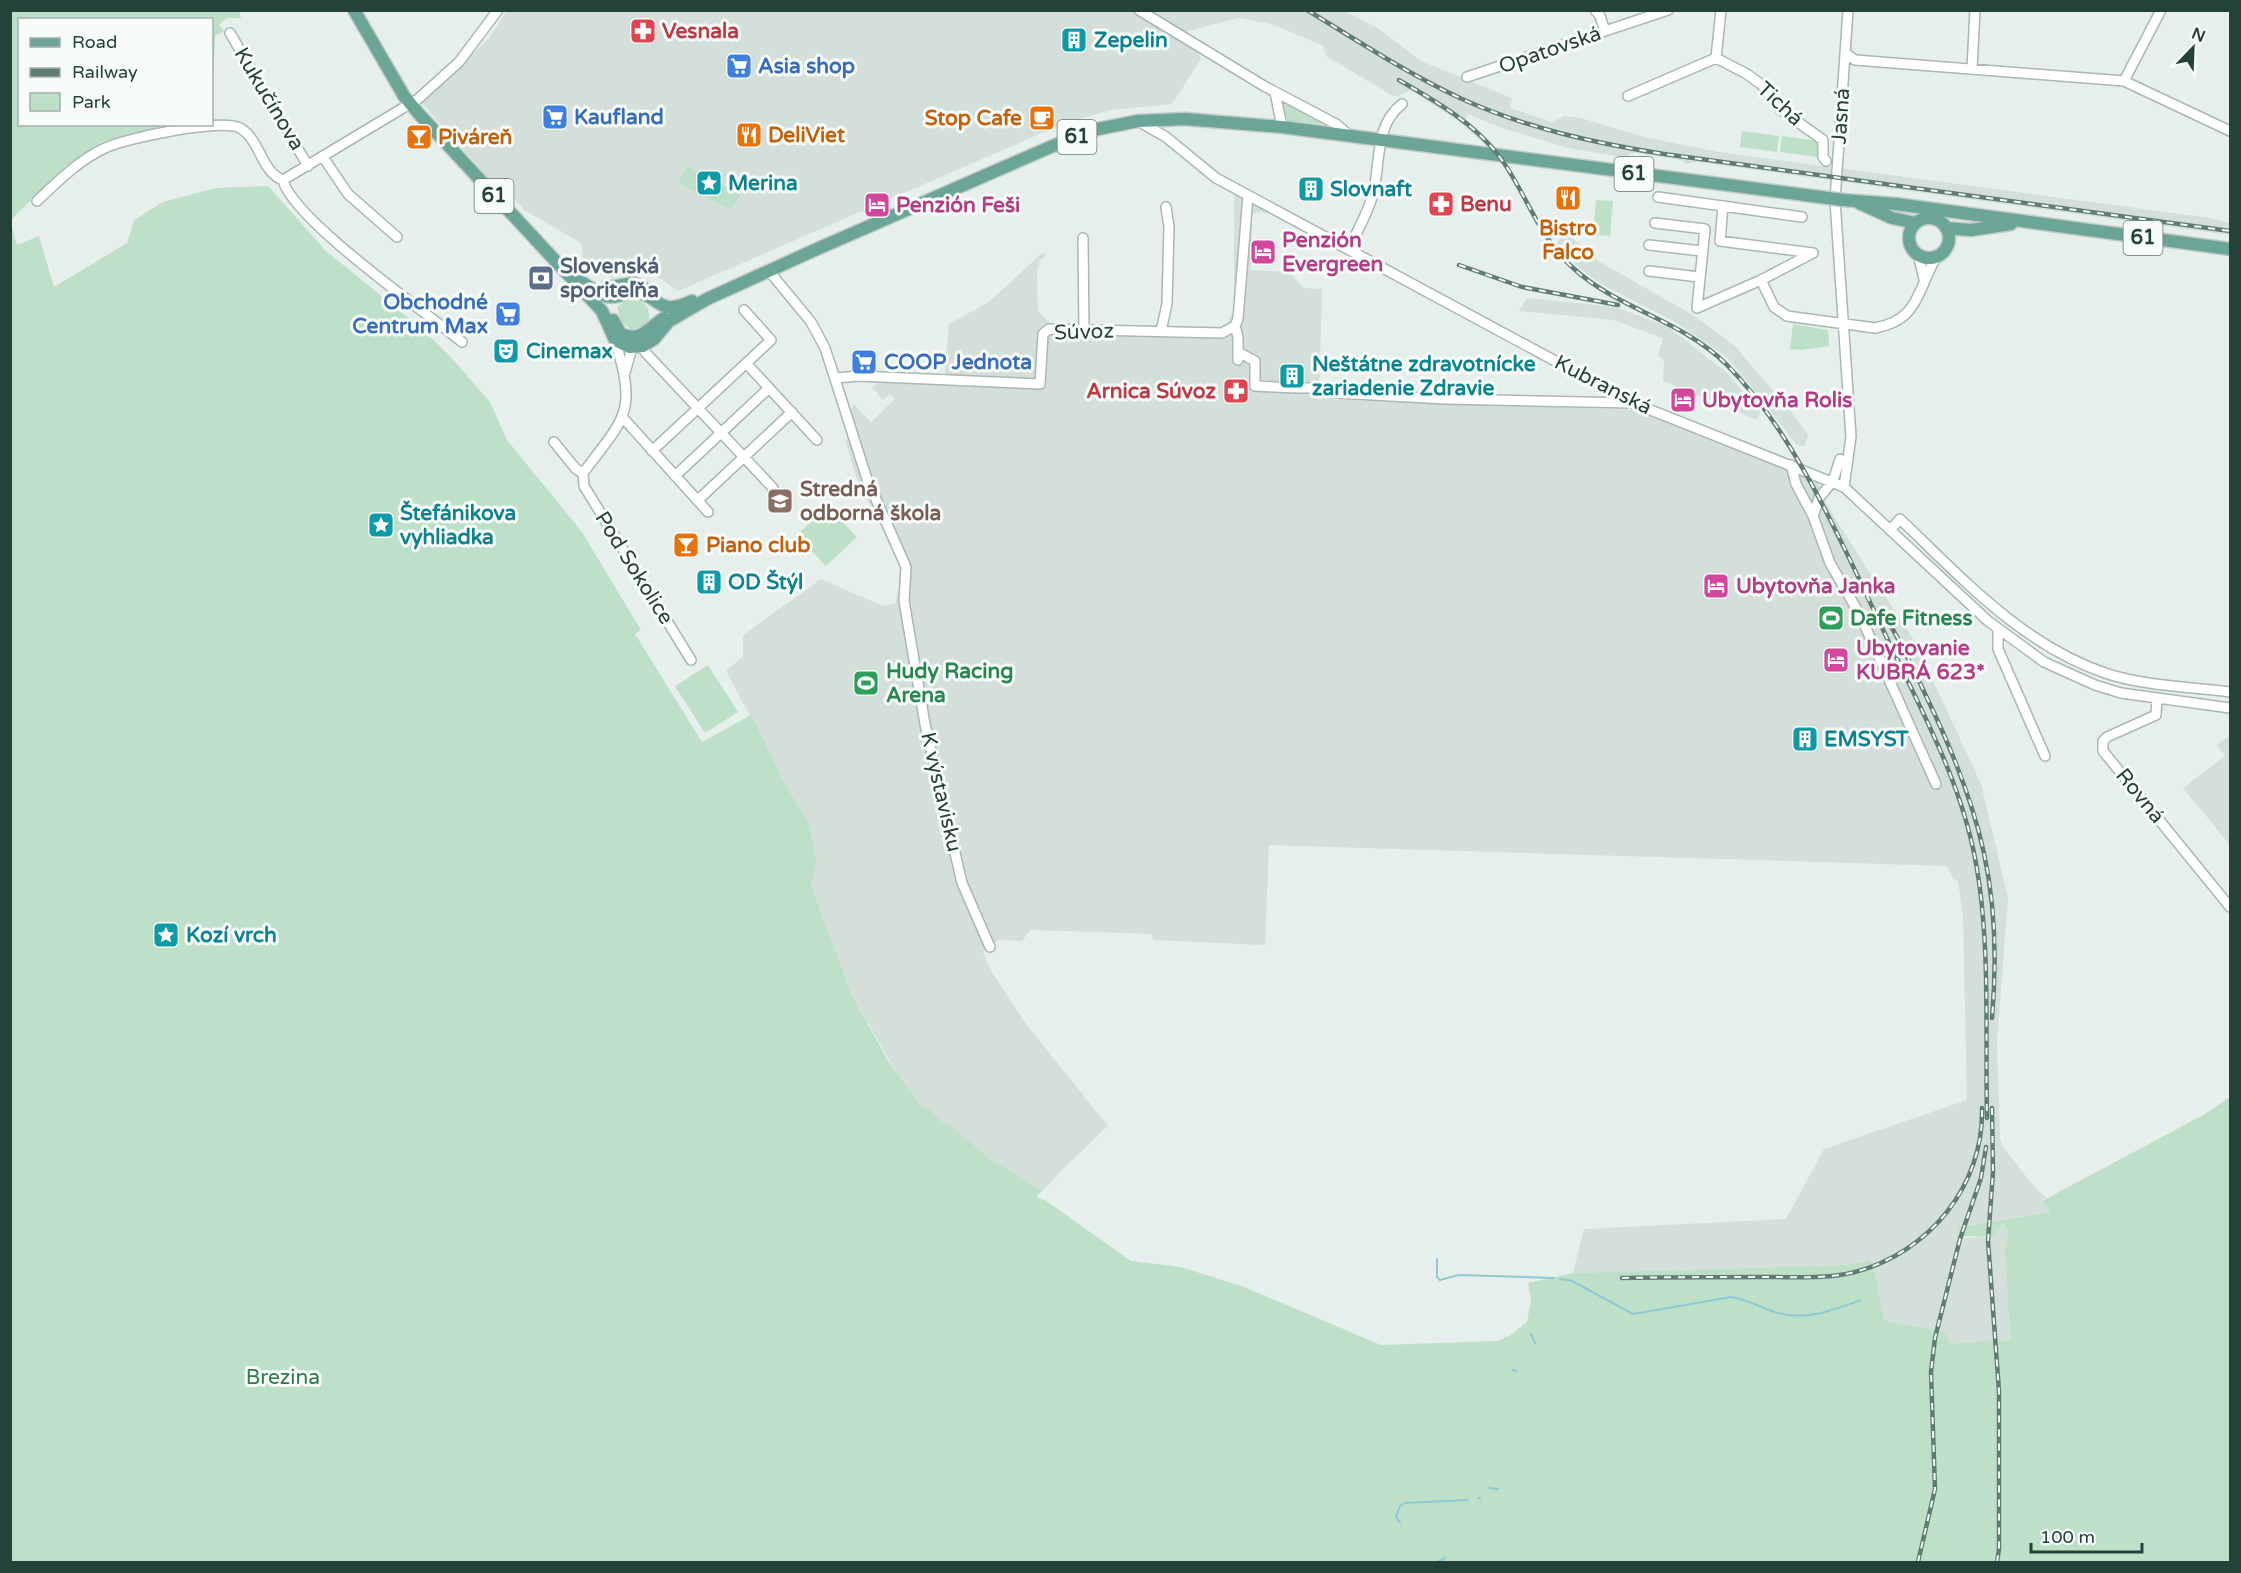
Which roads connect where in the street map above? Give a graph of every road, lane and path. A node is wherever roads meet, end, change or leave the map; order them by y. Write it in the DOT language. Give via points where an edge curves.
graph roads {
  1 [pos="354,10"];
  2 [pos="498,10"];
  3 [pos="1139,10"];
  4 [pos="1595,10"];
  5 [pos="1668,10"];
  6 [pos="1721,10"];
  7 [pos="1848,10"];
  8 [pos="1975,10"];
  9 [pos="2161,10"];
  10 [pos="1656,13"];
  11 [pos="1605,32"];
  12 [pos="230,33"];
  13 [pos="1845,53"];
  14 [pos="1716,58"];
  15 [pos="1972,69"];
  16 [pos="1467,77"];
  17 [pos="2124,81"];
  18 [pos="1275,92"];
  19 [pos="1628,96"];
  20 [pos="411,103"];
  21 [pos="1402,104"];
  22 [pos="1138,121"];
  23 [pos="213,124"];
  24 [pos="203,126"];
  25 [pos="1282,127"];
  26 [pos="2230,130"];
  27 [pos="1350,136"];
  28 [pos="1381,140"];
  29 [pos="323,157"];
  30 [pos="1826,161"];
  31 [pos="308,166"];
  32 [pos="283,180"];
  33 [pos="1248,196"];
  34 [pos="1658,197"];
  35 [pos="37,201"];
  36 [pos="1849,201"];
  37 [pos="1724,206"];
  38 [pos="1166,207"];
  39 [pos="1802,217"];
  40 [pos="1892,218"];
  41 [pos="1655,223"];
  42 [pos="1916,223"];
  43 [pos="2030,224"];
  44 [pos="1946,228"];
  45 [pos="1971,230"];
  46 [pos="1909,236"];
  47 [pos="397,237"];
  48 [pos="1083,238"];
  49 [pos="1948,243"];
  50 [pos="1649,245"];
  51 [pos="1349,249"];
  52 [pos="1785,249"];
  53 [pos="2230,249"];
  54 [pos="1702,251"];
  55 [pos="1918,254"];
  56 [pos="1937,256"];
  57 [pos="769,271"];
  58 [pos="1650,271"];
  59 [pos="1779,271"];
  60 [pos="1699,277"];
  61 [pos="1924,279"];
  62 [pos="1761,280"];
  63 [pos="582,286"];
  64 [pos="642,286"];
  65 [pos="616,296"];
  66 [pos="652,301"];
  67 [pos="691,305"];
  68 [pos="609,309"];
  69 [pos="744,310"];
  70 [pos="607,323"];
  71 [pos="1841,325"];
  72 [pos="1235,326"];
  73 [pos="653,327"];
  74 [pos="1084,330"];
  75 [pos="1161,331"];
  76 [pos="615,340"];
  77 [pos="462,342"];
  78 [pos="636,348"];
  79 [pos="746,363"];
  80 [pos="626,373"];
  81 [pos="836,378"];
  82 [pos="769,388"];
  83 [pos="1634,403"];
  84 [pos="697,408"];
  85 [pos="792,412"];
  86 [pos="624,419"];
  87 [pos="720,433"];
  88 [pos="1851,437"];
  89 [pos="817,440"];
  90 [pos="554,442"];
  91 [pos="652,451"];
  92 [pos="743,459"];
  93 [pos="1840,459"];
  94 [pos="1791,465"];
  95 [pos="1807,471"];
  96 [pos="583,473"];
  97 [pos="675,476"];
  98 [pos="1833,481"];
  99 [pos="1844,487"];
  100 [pos="772,488"];
  101 [pos="698,500"];
  102 [pos="708,512"];
  103 [pos="1813,516"];
  104 [pos="1891,529"];
  105 [pos="1947,563"];
  106 [pos="1937,573"];
  107 [pos="1997,611"];
  108 [pos="1988,621"];
  109 [pos="1998,629"];
  110 [pos="2051,649"];
  111 [pos="691,660"];
  112 [pos="2044,662"];
  113 [pos="2110,674"];
  114 [pos="2178,685"];
  115 [pos="2106,688"];
  116 [pos="2230,692"];
  117 [pos="2157,699"];
  118 [pos="2176,701"];
  119 [pos="2230,708"];
  120 [pos="2045,756"];
  121 [pos="1936,784"];
  122 [pos="2230,907"];
  123 [pos="990,946"];
  1 -- 20 [label="main road, 61"];
  2 -- 20 [label="street, Kukučínova" via="459,62"];
  3 -- 18 [label="street"];
  4 -- 11 [label="street"];
  5 -- 10 [label="street, Opatovská"];
  6 -- 14 [label="street"];
  7 -- 13 [label="street, Jasná"];
  8 -- 15 [label="street"];
  9 -- 17 [label="street"];
  10 -- 11 [label="street, Opatovská"];
  11 -- 16 [label="street, Opatovská"];
  12 -- 31 [label="street, Kukučínova"];
  13 -- 15 [label="street" via="1855,60"];
  13 -- 71 [label="street, Jasná" via="1835,221"];
  14 -- 19 [label="street"];
  14 -- 30 [label="street, Tichá" via="1762,85 1781,110 1823,140"];
  15 -- 17 [label="street"];
  17 -- 26 [label="street"];
  18 -- 25 [label="street"];
  18 -- 27 [label="street" via="1336,124"];
  20 -- 29 [label="street, Kukučínova"];
  20 -- 63 [label="main road, 61"];
  21 -- 28 [label="street" via="1386,122"];
  22 -- 25 [label="main road, 61" via="1185,119"];
  22 -- 33 [label="street, Kubranská" via="1170,140 1206,171"];
  22 -- 57 [label="main road, 61" via="1098,129 1055,145"];
  23 -- 32 [label="street, Kukučínova" via="241,128 270,170"];
  24 -- 35 [label="street, Kukučínova" via="105,148 69,171"];
  25 -- 27 [label="main road, 61"];
  27 -- 28 [label="main road, 61"];
  28 -- 36 [label="main road, 61, bridge"];
  28 -- 51 [label="street" via="1373,194"];
  29 -- 31 [label="street, Kukučínova"];
  29 -- 47 [label="street, Kukučínova" via="348,194"];
  31 -- 32 [label="street, Kukučínova"];
  32 -- 77 [label="street" via="298,204 328,236"];
  33 -- 51 [label="street, Kubranská"];
  33 -- 72 [label="street"];
  34 -- 37 [label="street"];
  36 -- 40 [label="main road, 61"];
  36 -- 43 [label="main road, 61" via="1906,205"];
  37 -- 39 [label="street"];
  37 -- 52 [label="street" via="1720,241"];
  38 -- 75 [label="street" via="1167,304"];
  40 -- 42 [label="main road, 61"];
  40 -- 46 [label="main road, 61"];
  41 -- 54 [label="street" via="1705,229"];
  42 -- 44 [label="main road, 61" via="1932,218"];
  42 -- 46 [label="main road"];
  43 -- 45 [label="main road, 61"];
  43 -- 53 [label="main road, 61"];
  44 -- 45 [label="main road, 61"];
  44 -- 49 [label="main road"];
  45 -- 49 [label="main road, 61"];
  46 -- 55 [label="main road, 61"];
  48 -- 74 [label="street"];
  49 -- 56 [label="main road, 61"];
  50 -- 54 [label="street"];
  51 -- 83 [label="street, Kubranská"];
  52 -- 59 [label="street"];
  52 -- 59 [label="street" via="1813,253"];
  54 -- 60 [label="street"];
  55 -- 56 [label="main road"];
  55 -- 61 [label="street"];
  56 -- 61 [label="street"];
  57 -- 67 [label="main road, 61"];
  57 -- 81 [label="street, K výstavisku" via="816,330"];
  58 -- 60 [label="street"];
  59 -- 62 [label="street"];
  60 -- 62 [label="street" via="1695,311"];
  61 -- 71 [label="street" via="1916,305 1899,320 1875,328"];
  62 -- 71 [label="street" via="1769,300 1781,313"];
  63 -- 64 [label="main road"];
  63 -- 65 [label="main road, 61" via="604,296"];
  63 -- 68 [label="main road, 61"];
  63 -- 70 [label="main road, 61"];
  64 -- 66 [label="main road"];
  64 -- 67 [label="main road" via="666,301"];
  65 -- 66 [label="main road, 61" via="636,292"];
  65 -- 68 [label="main road"];
  66 -- 67 [label="main road, 61" via="672,307"];
  66 -- 73 [label="main road" via="656,314"];
  67 -- 73 [label="main road, 61"];
  67 -- 78 [label="main road, 61" via="669,321 654,339"];
  68 -- 70 [label="main road"];
  68 -- 78 [label="main road, 61" via="620,333"];
  69 -- 79 [label="street" via="771,340"];
  70 -- 76 [label="main road, 61"];
  71 -- 88 [label="street, Jasná"];
  72 -- 75 [label="street, Súvoz" via="1222,333"];
  72 -- 83 [label="street" via="1238,356 1255,361 1255,386 1445,399"];
  73 -- 78 [label="main road, 61"];
  74 -- 75 [label="street, Súvoz"];
  74 -- 81 [label="street, Súvoz" via="1049,329 1043,334 1040,384"];
  76 -- 78 [label="main road"];
  76 -- 80 [label="street"];
  78 -- 80 [label="street"];
  78 -- 84 [label="street"];
  79 -- 82 [label="street"];
  79 -- 84 [label="street"];
  80 -- 86 [label="street"];
  81 -- 123 [label="street, K výstavisku" via="867,479 906,567 904,601 925,724 962,883"];
  82 -- 85 [label="street"];
  82 -- 87 [label="street"];
  83 -- 94 [label="street, Kubranská"];
  84 -- 87 [label="street"];
  84 -- 91 [label="street"];
  85 -- 89 [label="street"];
  85 -- 92 [label="street"];
  86 -- 91 [label="street"];
  86 -- 96 [label="street"];
  87 -- 92 [label="street"];
  87 -- 97 [label="street"];
  88 -- 93 [label="street"];
  88 -- 99 [label="street, Jasná"];
  90 -- 96 [label="street, Pod Sokolice"];
  91 -- 97 [label="street"];
  92 -- 100 [label="street"];
  92 -- 101 [label="street"];
  93 -- 95 [label="street" via="1825,470"];
  93 -- 98 [label="street"];
  94 -- 95 [label="street, Kubranská"];
  94 -- 103 [label="street"];
  95 -- 98 [label="street, Kubranská"];
  96 -- 111 [label="street, Pod Sokolice" via="584,486"];
  97 -- 101 [label="street"];
  98 -- 99 [label="street, Kubranská"];
  98 -- 103 [label="street" via="1819,498"];
  99 -- 104 [label="street, Kubranská"];
  101 -- 102 [label="street"];
  103 -- 121 [label="street" via="1830,563 1860,615"];
  104 -- 105 [label="street" via="1900,519"];
  104 -- 106 [label="street, Kubranská"];
  105 -- 106 [label="street"];
  105 -- 107 [label="street"];
  106 -- 108 [label="street, Kubranská"];
  107 -- 108 [label="street"];
  107 -- 110 [label="street"];
  108 -- 109 [label="street, Kubranská"];
  109 -- 112 [label="street, Kubranská"];
  109 -- 120 [label="street" via="1998,649"];
  110 -- 112 [label="street"];
  110 -- 113 [label="street"];
  112 -- 115 [label="street, Kubranská"];
  113 -- 114 [label="street"];
  113 -- 115 [label="street"];
  114 -- 116 [label="street"];
  114 -- 118 [label="street"];
  115 -- 117 [label="street, Kubranská"];
  117 -- 118 [label="street, Kubranská"];
  117 -- 122 [label="street, Rovná" via="2156,715 2107,737 2103,751"];
  118 -- 119 [label="street, Kubranská"];
}
